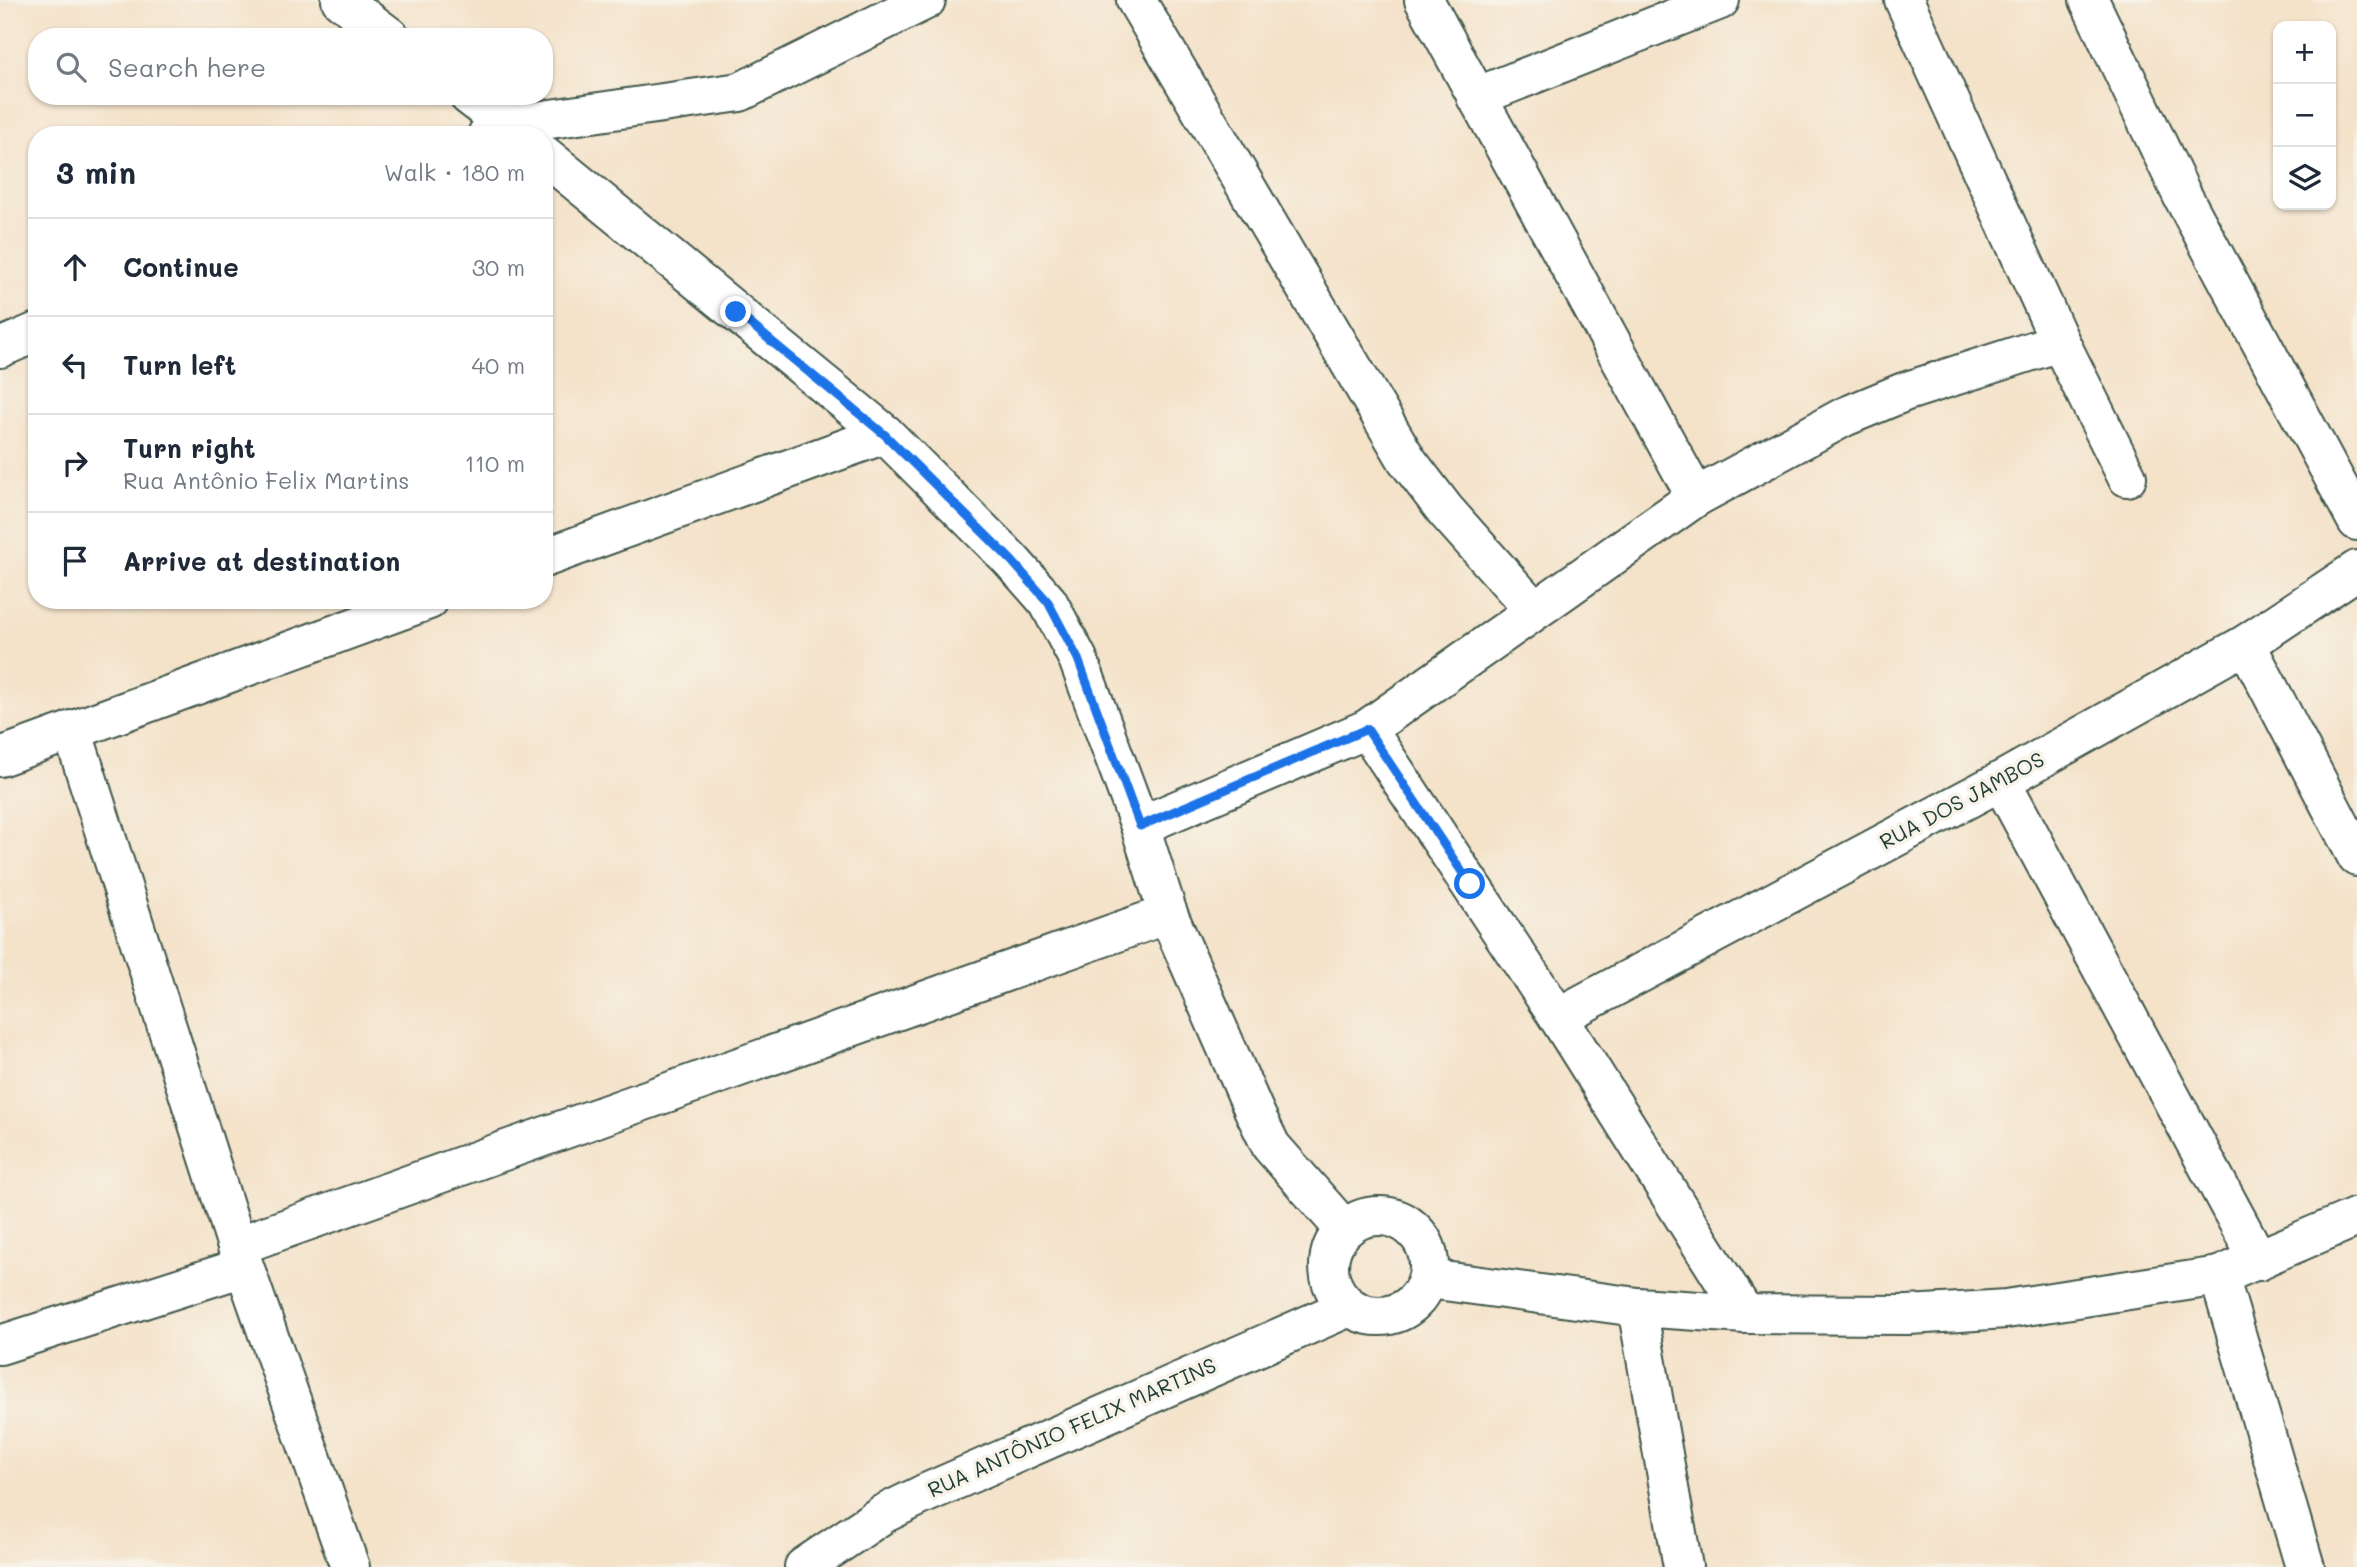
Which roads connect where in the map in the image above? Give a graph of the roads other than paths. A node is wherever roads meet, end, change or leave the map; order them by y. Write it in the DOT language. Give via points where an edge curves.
graph roads {
  1 [pos="341,0"];
  2 [pos="926,0"];
  3 [pos="1136,0"];
  4 [pos="1424,0"];
  5 [pos="1720,0"];
  6 [pos="1904,0"];
  7 [pos="2089,0"];
  8 [pos="378,28"];
  9 [pos="1476,97"];
  10 [pos="478,105"];
  11 [pos="499,126"];
  12 [pos="540,126"];
  13 [pos="553,162"];
  14 [pos="28,336"];
  15 [pos="2060,342"];
  16 [pos="0,348"];
  17 [pos="885,435"];
  18 [pos="2127,477"];
  19 [pos="1696,497"];
  20 [pos="2357,521"];
  21 [pos="553,555"];
  22 [pos="2357,570"];
  23 [pos="404,609"];
  24 [pos="1534,610"];
  25 [pos="2246,645"];
  26 [pos="1367,729"];
  27 [pos="72,730"];
  28 [pos="0,757"];
  29 [pos="2001,781"];
  30 [pos="1140,826"];
  31 [pos="2357,858"];
  32 [pos="1168,915"];
  33 [pos="1558,1017"];
  34 [pos="2357,1217"];
  35 [pos="1344,1229"];
  36 [pos="240,1257"];
  37 [pos="2259,1261"];
  38 [pos="2219,1276"];
  39 [pos="1429,1279"];
  40 [pos="1349,1307"];
  41 [pos="1637,1307"];
  42 [pos="1745,1314"];
  43 [pos="0,1345"];
  44 [pos="350,1567"];
  45 [pos="804,1567"];
  46 [pos="1683,1567"];
  47 [pos="2305,1567"];
  1 -- 8 [label="street"];
  2 -- 12 [label="street" via="740,92"];
  3 -- 24 [label="street" via="1407,460"];
  4 -- 9 [label="street"];
  5 -- 9 [label="street"];
  6 -- 15 [label="street"];
  7 -- 20 [label="street" via="2182,195"];
  9 -- 19 [label="street"];
  10 -- 11 [label="street"];
  13 -- 17 [label="street"];
  14 -- 16 [label="street"];
  15 -- 18 [label="street"];
  15 -- 19 [label="street" via="1877,402"];
  17 -- 21 [label="street"];
  17 -- 30 [label="street" via="1048,602 1078,659"];
  19 -- 24 [label="street"];
  22 -- 25 [label="street, RUA DOS JAMBOS"];
  23 -- 27 [label="street"];
  24 -- 26 [label="street"];
  25 -- 29 [label="street, RUA DOS JAMBOS"];
  25 -- 31 [label="street"];
  26 -- 30 [label="street"];
  26 -- 33 [label="street"];
  27 -- 28 [label="street"];
  27 -- 36 [label="street"];
  29 -- 33 [label="street, RUA DOS JAMBOS"];
  29 -- 37 [label="street"];
  30 -- 32 [label="street"];
  32 -- 35 [label="street" via="1271,1146"];
  32 -- 36 [label="street"];
  33 -- 42 [label="street"];
  34 -- 37 [label="street"];
  35 -- 39 [label="street" via="1373,1216 1405,1222 1426,1246"];
  35 -- 40 [label="street" via="1329,1260 1330,1278"];
  36 -- 43 [label="street"];
  36 -- 44 [label="street"];
  37 -- 38 [label="street"];
  38 -- 42 [label="street" via="2006,1309 1908,1315"];
  38 -- 47 [label="street"];
  39 -- 40 [label="street" via="1411,1307 1396,1315 1364,1315"];
  39 -- 41 [label="street"];
  40 -- 45 [label="street, RUA ANTÔNIO FELIX MARTINS" via="924,1494 883,1514"];
  41 -- 42 [label="street"];
  41 -- 46 [label="street"];
}
